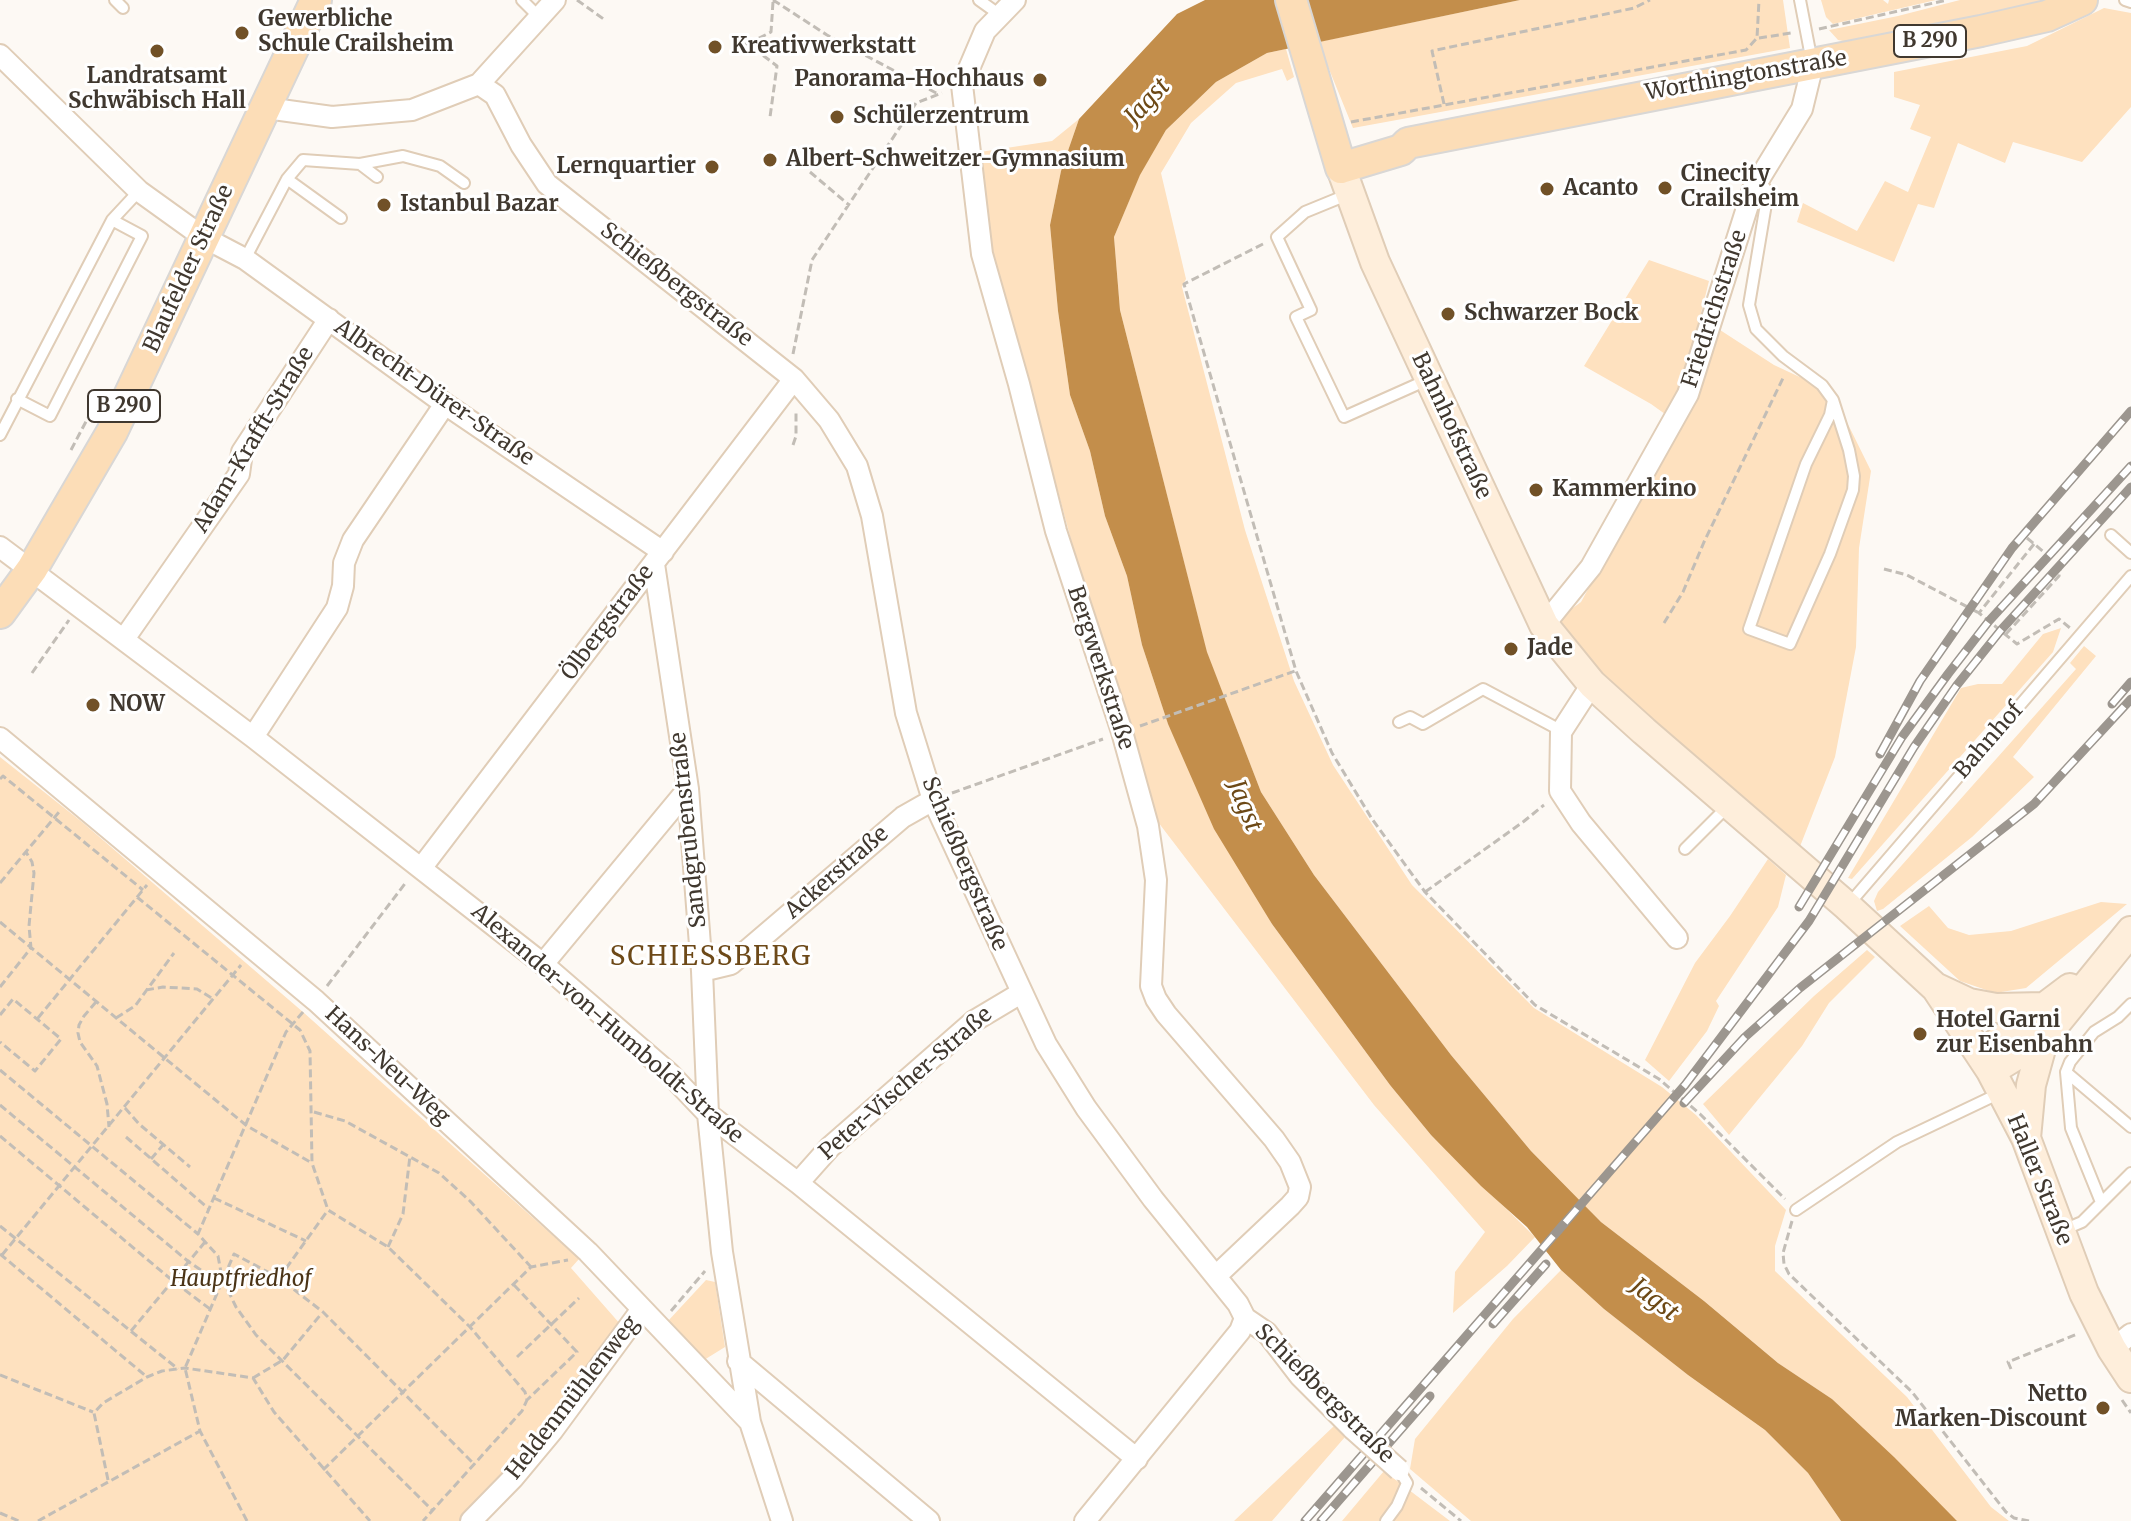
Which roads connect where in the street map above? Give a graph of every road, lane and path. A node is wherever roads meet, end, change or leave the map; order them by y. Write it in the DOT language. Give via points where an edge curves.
graph roads {
  1 [pos="316,0"];
  2 [pos="522,0"];
  3 [pos="555,0"];
  4 [pos="577,0"];
  5 [pos="773,0"];
  6 [pos="979,0"];
  7 [pos="1015,0"];
  8 [pos="1291,0"];
  9 [pos="1650,0"];
  10 [pos="1759,0"];
  11 [pos="1800,0"];
  12 [pos="1947,0"];
  13 [pos="2082,0"];
  14 [pos="2125,0"];
  15 [pos="2131,2"];
  16 [pos="1000,15"];
  17 [pos="540,18"];
  18 [pos="605,20"];
  19 [pos="1806,31"];
  20 [pos="1757,38"];
  21 [pos="0,55"];
  22 [pos="1813,64"];
  23 [pos="479,84"];
  24 [pos="1444,104"];
  25 [pos="266,108"];
  26 [pos="770,117"];
  27 [pos="1338,161"];
  28 [pos="360,164"];
  29 [pos="810,172"];
  30 [pos="377,177"];
  31 [pos="287,179"];
  32 [pos="1759,180"];
  33 [pos="464,183"];
  34 [pos="139,191"];
  35 [pos="849,205"];
  36 [pos="341,218"];
  37 [pos="112,220"];
  38 [pos="203,237"];
  39 [pos="1277,237"];
  40 [pos="245,259"];
  41 [pos="329,319"];
  42 [pos="1791,362"];
  43 [pos="788,374"];
  44 [pos="1429,379"];
  45 [pos="17,399"];
  46 [pos="1833,400"];
  47 [pos="445,404"];
  48 [pos="796,414"];
  49 [pos="0,435"];
  50 [pos="793,445"];
  51 [pos="2111,535"];
  52 [pos="2027,538"];
  53 [pos="2034,544"];
  54 [pos="0,547"];
  55 [pos="2045,553"];
  56 [pos="2131,553"];
  57 [pos="658,558"];
  58 [pos="32,569"];
  59 [pos="1884,569"];
  60 [pos="2060,570"];
  61 [pos="2131,576"];
  62 [pos="80,606"];
  63 [pos="0,613"];
  64 [pos="1979,613"];
  65 [pos="1664,623"];
  66 [pos="1544,625"];
  67 [pos="2006,634"];
  68 [pos="2080,635"];
  69 [pos="124,639"];
  70 [pos="1296,671"];
  71 [pos="32,673"];
  72 [pos="1592,684"];
  73 [pos="1399,722"];
  74 [pos="1131,729"];
  75 [pos="1562,731"];
  76 [pos="253,737"];
  77 [pos="0,738"];
  78 [pos="0,779"];
  79 [pos="688,789"];
  80 [pos="1560,791"];
  81 [pos="71,796"];
  82 [pos="933,800"];
  83 [pos="1729,804"];
  84 [pos="54,817"];
  85 [pos="1685,849"];
  86 [pos="26,852"];
  87 [pos="420,866"];
  88 [pos="159,870"];
  89 [pos="0,873"];
  90 [pos="5,877"];
  91 [pos="0,883"];
  92 [pos="143,890"];
  93 [pos="1425,892"];
  94 [pos="137,897"];
  95 [pos="1847,906"];
  96 [pos="0,922"];
  97 [pos="2131,931"];
  98 [pos="1677,938"];
  99 [pos="31,948"];
  100 [pos="254,949"];
  101 [pos="174,953"];
  102 [pos="543,964"];
  103 [pos="2102,964"];
  104 [pos="702,971"];
  105 [pos="232,976"];
  106 [pos="69,980"];
  107 [pos="0,987"];
  108 [pos="1936,988"];
  109 [pos="146,990"];
  110 [pos="1021,993"];
  111 [pos="213,999"];
  112 [pos="316,1001"];
  113 [pos="96,1002"];
  114 [pos="2131,1004"];
  115 [pos="2044,1007"];
  116 [pos="0,1015"];
  117 [pos="38,1018"];
  118 [pos="116,1018"];
  119 [pos="291,1024"];
  120 [pos="2044,1038"];
  121 [pos="2,1044"];
  122 [pos="0,1050"];
  123 [pos="165,1058"];
  124 [pos="0,1070"];
  125 [pos="2066,1072"];
  126 [pos="1991,1073"];
  127 [pos="0,1105"];
  128 [pos="124,1108"];
  129 [pos="312,1111"];
  130 [pos="708,1114"];
  131 [pos="247,1126"];
  132 [pos="109,1127"];
  133 [pos="2131,1127"];
  134 [pos="0,1136"];
  135 [pos="126,1137"];
  136 [pos="2026,1138"];
  137 [pos="163,1145"];
  138 [pos="93,1146"];
  139 [pos="410,1156"];
  140 [pos="151,1159"];
  141 [pos="312,1163"];
  142 [pos="75,1167"];
  143 [pos="190,1167"];
  144 [pos="2131,1173"];
  145 [pos="798,1183"];
  146 [pos="59,1185"];
  147 [pos="214,1198"];
  148 [pos="2101,1202"];
  149 [pos="209,1209"];
  150 [pos="328,1210"];
  151 [pos="1796,1210"];
  152 [pos="0,1226"];
  153 [pos="2061,1231"];
  154 [pos="198,1234"];
  155 [pos="16,1239"];
  156 [pos="206,1241"];
  157 [pos="306,1241"];
  158 [pos="388,1247"];
  159 [pos="588,1252"];
  160 [pos="722,1252"];
  161 [pos="1,1255"];
  162 [pos="189,1262"];
  163 [pos="531,1267"];
  164 [pos="1216,1276"];
  165 [pos="279,1278"];
  166 [pos="221,1280"];
  167 [pos="173,1281"];
  168 [pos="514,1285"];
  169 [pos="579,1298"];
  170 [pos="210,1309"];
  171 [pos="642,1309"];
  172 [pos="323,1312"];
  173 [pos="1245,1318"];
  174 [pos="551,1325"];
  175 [pos="658,1326"];
  176 [pos="470,1327"];
  177 [pos="131,1331"];
  178 [pos="2114,1336"];
  179 [pos="517,1357"];
  180 [pos="283,1360"];
  181 [pos="738,1361"];
  182 [pos="185,1368"];
  183 [pos="178,1369"];
  184 [pos="2011,1369"];
  185 [pos="0,1375"];
  186 [pos="147,1377"];
  187 [pos="253,1378"];
  188 [pos="2131,1378"];
  189 [pos="404,1391"];
  190 [pos="527,1400"];
  191 [pos="94,1413"];
  192 [pos="750,1422"];
  193 [pos="200,1431"];
  194 [pos="358,1435"];
  195 [pos="1137,1459"];
  196 [pos="475,1465"];
  197 [pos="323,1470"];
  198 [pos="1399,1470"];
  199 [pos="108,1480"];
  200 [pos="433,1511"];
  201 [pos="0,1513"];
  202 [pos="19,1521"];
  203 [pos="38,1521"];
  204 [pos="247,1521"];
  205 [pos="370,1521"];
  206 [pos="423,1521"];
  207 [pos="471,1521"];
  208 [pos="782,1521"];
  209 [pos="929,1521"];
  210 [pos="1085,1521"];
  211 [pos="1386,1521"];
  212 [pos="1461,1521"];
  213 [pos="2029,1521"];
  1 -- 25 [label="main road, Blaufelder Straße / B 290"];
  2 -- 17 [label="lane"];
  3 -- 17 [label="street"];
  4 -- 18 [label="path"];
  5 -- 26 [label="path" via="771,32 745,44 777,66"];
  5 -- 35 [label="path" via="938,94 916,103"];
  6 -- 16 [label="lane"];
  7 -- 16 [label="street, Bergwerkstraße"];
  8 -- 27 [label="main road"];
  9 -- 24 [label="path" via="1634,8 1432,51"];
  10 -- 20 [label="path"];
  11 -- 19 [label="lane"];
  12 -- 19 [label="path"];
  13 -- 22 [label="main road, Worthingtonstraße / B 290" via="2047,16"];
  14 -- 15 [label="lane"];
  16 -- 74 [label="street, Bergwerkstraße" via="985,31 962,85 982,254 1056,531"];
  17 -- 23 [label="street"];
  19 -- 20 [label="path"];
  19 -- 22 [label="lane"];
  20 -- 24 [label="path" via="1746,50"];
  21 -- 34 [label="street, Albrecht-Dürer-Straße"];
  22 -- 27 [label="main road, Worthingtonstraße / B 290" via="1408,143 1397,138"];
  22 -- 32 [label="street, Friedrichstraße" via="1802,109"];
  23 -- 25 [label="street" via="412,110 332,117"];
  23 -- 43 [label="street, Schießbergstraße" via="495,95 547,184"];
  24 -- 27 [label="path"];
  25 -- 38 [label="main road, Blaufelder Straße / B 290"];
  27 -- 39 [label="lane" via="1305,212"];
  27 -- 44 [label="main road, Bahnhofstraße" via="1375,262"];
  28 -- 30 [label="lane"];
  28 -- 31 [label="lane" via="303,160"];
  28 -- 33 [label="lane" via="403,156 440,166"];
  29 -- 35 [label="path"];
  31 -- 36 [label="lane"];
  31 -- 40 [label="lane"];
  32 -- 42 [label="lane" via="1768,192 1749,305 1756,329"];
  32 -- 66 [label="street, Friedrichstraße" via="1688,394 1591,567"];
  34 -- 37 [label="lane"];
  34 -- 38 [label="street, Albrecht-Dürer-Straße"];
  35 -- 43 [label="path" via="812,260"];
  37 -- 45 [label="lane"];
  37 -- 45 [label="lane" via="142,236 50,416"];
  38 -- 40 [label="street, Albrecht-Dürer-Straße"];
  38 -- 58 [label="main road, Blaufelder Straße / B 290" via="112,432"];
  39 -- 44 [label="lane" via="1311,310 1296,317 1344,417"];
  39 -- 70 [label="path" via="1184,284"];
  40 -- 41 [label="street, Albrecht-Dürer-Straße"];
  41 -- 47 [label="street, Albrecht-Dürer-Straße"];
  41 -- 69 [label="street, Adam-Krafft-Straße" via="242,452 239,474"];
  42 -- 46 [label="lane"];
  42 -- 65 [label="path"];
  43 -- 57 [label="street, Ölbergstraße"];
  43 -- 82 [label="street, Schießbergstraße" via="829,420 857,466 872,516 906,713"];
  44 -- 66 [label="main road, Bahnhofstraße"];
  45 -- 49 [label="lane"];
  46 -- 46 [label="lane" via="1749,629 1790,644 1853,490 1849,450"];
  47 -- 57 [label="street, Albrecht-Dürer-Straße"];
  47 -- 76 [label="street" via="353,540 337,608"];
  48 -- 50 [label="path"];
  51 -- 56 [label="lane"];
  52 -- 53 [label="path"];
  53 -- 55 [label="path"];
  53 -- 64 [label="path"];
  54 -- 58 [label="street, Alexander-von-Humboldt-Straße"];
  57 -- 79 [label="street, Sandgrubenstraße"];
  57 -- 87 [label="street, Ölbergstraße"];
  58 -- 62 [label="street, Alexander-von-Humboldt-Straße"];
  58 -- 63 [label="main road, Blaufelder Straße / B 290"];
  59 -- 64 [label="path" via="1907,575"];
  60 -- 67 [label="path"];
  61 -- 68 [label="lane, Bahnhof"];
  62 -- 69 [label="street, Alexander-von-Humboldt-Straße"];
  62 -- 71 [label="path"];
  64 -- 67 [label="path"];
  66 -- 72 [label="main road, Bahnhofstraße"];
  67 -- 68 [label="path" via="2017,644 2059,619"];
  68 -- 95 [label="lane, Bahnhof"];
  69 -- 76 [label="street, Alexander-von-Humboldt-Straße"];
  70 -- 74 [label="path"];
  70 -- 93 [label="path" via="1332,753"];
  72 -- 75 [label="street"];
  72 -- 83 [label="main road, Bahnhofstraße"];
  73 -- 75 [label="lane" via="1410,717 1423,724 1483,689"];
  74 -- 82 [label="path"];
  74 -- 164 [label="street, Bergwerkstraße" via="1156,880 1150,973 1156,999 1274,1139 1300,1187 1290,1206"];
  75 -- 80 [label="street"];
  76 -- 87 [label="street, Alexander-von-Humboldt-Straße"];
  77 -- 81 [label="street, Hans-Neu-Weg"];
  78 -- 84 [label="path" via="3,776"];
  79 -- 102 [label="street"];
  79 -- 104 [label="street, Sandgrubenstraße"];
  80 -- 93 [label="path"];
  80 -- 98 [label="street"];
  81 -- 84 [label="path"];
  81 -- 88 [label="street, Hans-Neu-Weg"];
  82 -- 104 [label="street, Ackerstraße" via="903,817 731,964"];
  82 -- 110 [label="street, Schießbergstraße"];
  83 -- 85 [label="lane"];
  83 -- 95 [label="main road, Bahnhofstraße"];
  84 -- 86 [label="path"];
  84 -- 92 [label="path"];
  86 -- 90 [label="path"];
  86 -- 99 [label="path" via="34,873"];
  87 -- 102 [label="street, Alexander-von-Humboldt-Straße"];
  87 -- 112 [label="path"];
  88 -- 92 [label="path"];
  88 -- 100 [label="street, Hans-Neu-Weg"];
  89 -- 90 [label="path"];
  90 -- 91 [label="path"];
  92 -- 94 [label="path"];
  93 -- 151 [label="path" via="1535,1005 1659,1079"];
  94 -- 105 [label="path"];
  94 -- 106 [label="path"];
  95 -- 108 [label="main road, Bahnhofstraße"];
  96 -- 99 [label="path"];
  97 -- 103 [label="main road"];
  99 -- 106 [label="path"];
  99 -- 107 [label="path"];
  100 -- 105 [label="path"];
  100 -- 112 [label="street, Hans-Neu-Weg"];
  101 -- 109 [label="path"];
  102 -- 130 [label="street, Alexander-von-Humboldt-Straße" via="669,1073"];
  103 -- 115 [label="main road"];
  103 -- 120 [label="main road"];
  104 -- 130 [label="street, Sandgrubenstraße"];
  105 -- 111 [label="path"];
  105 -- 119 [label="path"];
  106 -- 113 [label="path"];
  106 -- 117 [label="path"];
  108 -- 115 [label="main road" via="1996,1008"];
  108 -- 126 [label="main road, Haller Straße"];
  109 -- 111 [label="path" via="197,989"];
  109 -- 118 [label="path" via="135,1006"];
  110 -- 145 [label="street, Peter-Vischer-Straße" via="974,1021 830,1147"];
  110 -- 164 [label="street, Schießbergstraße" via="1073,1089"];
  111 -- 123 [label="path"];
  112 -- 119 [label="path"];
  112 -- 159 [label="street, Hans-Neu-Weg"];
  113 -- 118 [label="path"];
  113 -- 132 [label="path" via="78,1033 97,1066"];
  114 -- 125 [label="lane" via="2094,1032"];
  115 -- 126 [label="main road"];
  116 -- 117 [label="path" via="13,999"];
  117 -- 121 [label="path" via="61,1039 35,1071"];
  118 -- 123 [label="path"];
  119 -- 129 [label="path" via="310,1051"];
  119 -- 131 [label="path"];
  120 -- 126 [label="main road"];
  120 -- 136 [label="main road" via="2031,1085"];
  121 -- 122 [label="path"];
  123 -- 128 [label="path"];
  123 -- 131 [label="path"];
  124 -- 138 [label="path"];
  125 -- 133 [label="lane"];
  125 -- 148 [label="lane" via="2071,1128"];
  126 -- 136 [label="main road, Haller Straße"];
  126 -- 151 [label="lane"];
  127 -- 142 [label="path"];
  128 -- 132 [label="path"];
  128 -- 137 [label="path"];
  129 -- 139 [label="path" via="345,1121"];
  129 -- 141 [label="path"];
  130 -- 145 [label="street, Alexander-von-Humboldt-Straße"];
  130 -- 160 [label="street, Sandgrubenstraße"];
  131 -- 141 [label="path"];
  131 -- 147 [label="path"];
  132 -- 138 [label="path"];
  134 -- 146 [label="path"];
  135 -- 140 [label="path"];
  136 -- 153 [label="main road, Haller Straße"];
  137 -- 140 [label="path"];
  137 -- 143 [label="path"];
  138 -- 142 [label="path"];
  138 -- 154 [label="path"];
  139 -- 158 [label="path" via="403,1214"];
  139 -- 163 [label="path" via="470,1201"];
  140 -- 149 [label="path"];
  141 -- 150 [label="path"];
  142 -- 146 [label="path"];
  142 -- 162 [label="path"];
  144 -- 148 [label="lane"];
  145 -- 195 [label="street, Alexander-von-Humboldt-Straße"];
  146 -- 155 [label="path"];
  146 -- 167 [label="path"];
  147 -- 149 [label="path"];
  147 -- 157 [label="path"];
  148 -- 153 [label="lane" via="2082,1222"];
  149 -- 154 [label="path"];
  150 -- 157 [label="path"];
  150 -- 158 [label="path"];
  151 -- 213 [label="path" via="1783,1253 1789,1274 1912,1392 1993,1499 2014,1518"];
  152 -- 155 [label="path"];
  153 -- 178 [label="main road, Haller Straße" via="2084,1293"];
  154 -- 156 [label="path"];
  155 -- 161 [label="path"];
  155 -- 177 [label="path"];
  156 -- 162 [label="path"];
  156 -- 166 [label="path" via="218,1256"];
  157 -- 165 [label="path"];
  158 -- 176 [label="path"];
  159 -- 163 [label="path"];
  159 -- 171 [label="street, Hans-Neu-Weg"];
  160 -- 175 [label="path"];
  160 -- 181 [label="street, Sandgrubenstraße"];
  161 -- 186 [label="path"];
  162 -- 166 [label="path"];
  162 -- 167 [label="path"];
  163 -- 168 [label="path"];
  164 -- 173 [label="street, Schießbergstraße"];
  165 -- 166 [label="path" via="234,1254"];
  165 -- 172 [label="path"];
  166 -- 170 [label="path"];
  166 -- 180 [label="path" via="256,1335"];
  167 -- 170 [label="path"];
  167 -- 177 [label="path"];
  168 -- 174 [label="path"];
  168 -- 176 [label="path"];
  169 -- 174 [label="path"];
  170 -- 182 [label="path"];
  171 -- 175 [label="street, Hans-Neu-Weg"];
  171 -- 207 [label="street, Heldenmühlenweg" via="553,1430"];
  172 -- 180 [label="path"];
  172 -- 189 [label="path"];
  173 -- 195 [label="street"];
  173 -- 198 [label="street, Schießbergstraße, bridge" via="1267,1333 1300,1376"];
  174 -- 179 [label="path"];
  174 -- 190 [label="path" via="577,1352"];
  175 -- 192 [label="street, Hans-Neu-Weg"];
  176 -- 189 [label="path"];
  176 -- 190 [label="path"];
  177 -- 183 [label="path"];
  178 -- 184 [label="path" via="2008,1362"];
  178 -- 188 [label="main road, Haller Straße"];
  180 -- 187 [label="path"];
  180 -- 194 [label="path"];
  181 -- 192 [label="street, Sandgrubenstraße"];
  181 -- 209 [label="street"];
  182 -- 183 [label="path"];
  182 -- 187 [label="path"];
  182 -- 193 [label="path"];
  183 -- 186 [label="path"];
  185 -- 191 [label="path"];
  186 -- 191 [label="path"];
  187 -- 197 [label="path"];
  189 -- 194 [label="path"];
  189 -- 196 [label="path"];
  190 -- 196 [label="path"];
  191 -- 199 [label="path"];
  192 -- 208 [label="street, Sandgrubenstraße"];
  193 -- 199 [label="path"];
  193 -- 204 [label="path"];
  194 -- 197 [label="path"];
  194 -- 200 [label="path"];
  195 -- 210 [label="street"];
  196 -- 200 [label="path"];
  197 -- 205 [label="path"];
  198 -- 211 [label="lane, Schießbergstraße" via="1407,1483"];
  198 -- 212 [label="path"];
  199 -- 203 [label="path"];
  200 -- 206 [label="path"];
  201 -- 202 [label="path"];
}
